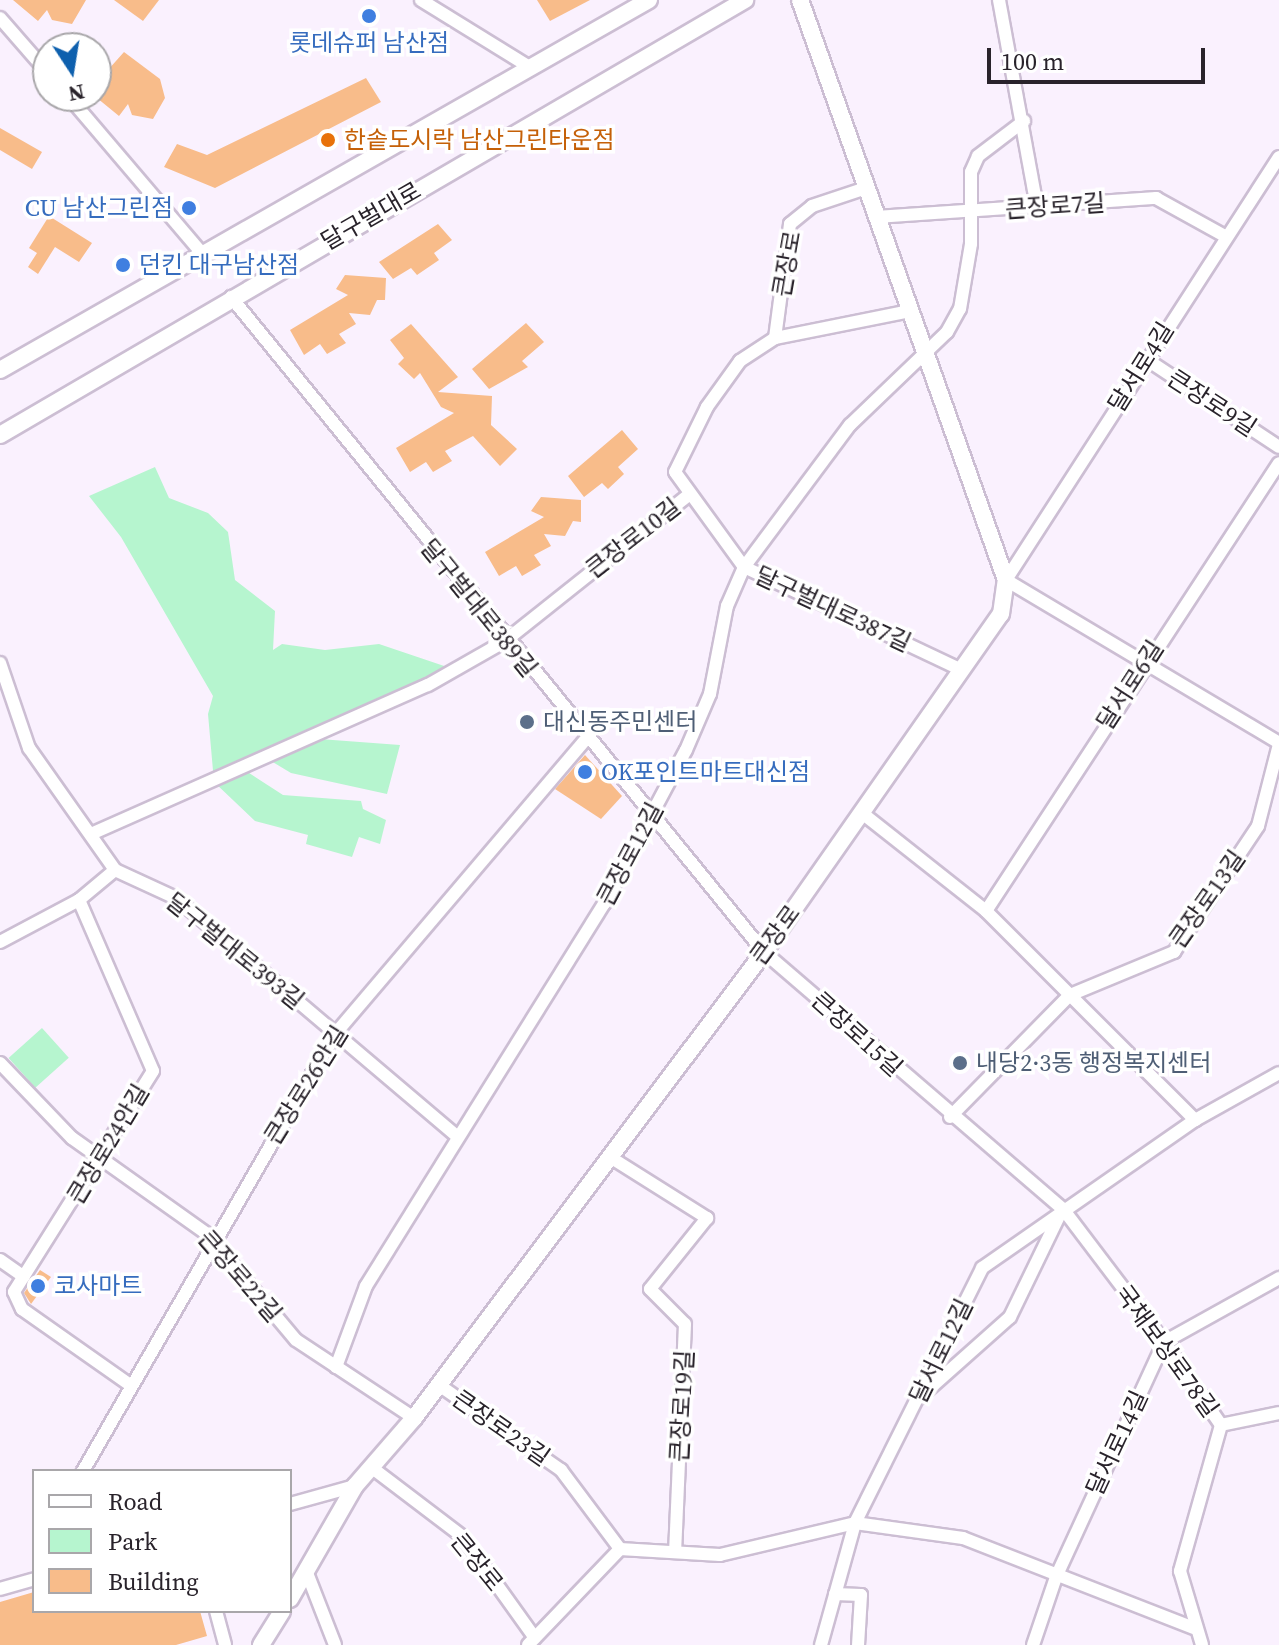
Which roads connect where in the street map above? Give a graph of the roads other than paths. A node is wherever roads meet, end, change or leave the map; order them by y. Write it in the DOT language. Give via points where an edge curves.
graph roads {
  1 [pos="421,0"];
  2 [pos="649,0"];
  3 [pos="745,0"];
  4 [pos="800,0"];
  5 [pos="999,0"];
  6 [pos="0,18"];
  7 [pos="32,55"];
  8 [pos="528,66"];
  9 [pos="82,112"];
  10 [pos="1024,121"];
  11 [pos="1279,157"];
  12 [pos="866,188"];
  13 [pos="1037,207"];
  14 [pos="971,212"];
  15 [pos="876,217"];
  16 [pos="1223,235"];
  17 [pos="201,252"];
  18 [pos="231,297"];
  19 [pos="910,311"];
  20 [pos="775,338"];
  21 [pos="925,354"];
  22 [pos="1146,359"];
  23 [pos="0,370"];
  24 [pos="0,435"];
  25 [pos="1279,447"];
  26 [pos="1279,463"];
  27 [pos="687,496"];
  28 [pos="744,567"];
  29 [pos="1006,580"];
  30 [pos="505,641"];
  31 [pos="1146,661"];
  32 [pos="0,663"];
  33 [pos="962,670"];
  34 [pos="586,739"];
  35 [pos="1279,744"];
  36 [pos="862,813"];
  37 [pos="651,815"];
  38 [pos="91,834"];
  39 [pos="115,870"];
  40 [pos="79,900"];
  41 [pos="986,911"];
  42 [pos="0,942"];
  43 [pos="764,952"];
  44 [pos="1070,995"];
  45 [pos="335,1034"];
  46 [pos="0,1063"];
  47 [pos="1279,1073"];
  48 [pos="950,1117"];
  49 [pos="1195,1120"];
  50 [pos="457,1136"];
  51 [pos="610,1157"];
  52 [pos="103,1158"];
  53 [pos="1063,1209"];
  54 [pos="212,1240"];
  55 [pos="0,1260"];
  56 [pos="24,1277"];
  57 [pos="1279,1278"];
  58 [pos="1164,1342"];
  59 [pos="336,1367"];
  60 [pos="130,1385"];
  61 [pos="439,1385"];
  62 [pos="917,1399"];
  63 [pos="1279,1413"];
  64 [pos="414,1418"];
  65 [pos="1221,1425"];
  66 [pos="371,1467"];
  67 [pos="84,1469"];
  68 [pos="355,1486"];
  69 [pos="292,1503"];
  70 [pos="855,1523"];
  71 [pos="620,1549"];
  72 [pos="675,1552"];
  73 [pos="307,1573"];
  74 [pos="32,1576"];
  75 [pos="1056,1577"];
  76 [pos="0,1589"];
  77 [pos="835,1594"];
  78 [pos="292,1596"];
  79 [pos="217,1613"];
  80 [pos="281,1613"];
  81 [pos="1194,1628"];
  82 [pos="531,1641"];
  83 [pos="225,1645"];
  84 [pos="261,1645"];
  85 [pos="335,1645"];
  86 [pos="821,1645"];
  87 [pos="858,1645"];
  88 [pos="1033,1645"];
  89 [pos="1202,1645"];
  1 -- 8 [label="street"];
  2 -- 8 [label="street"];
  3 -- 18 [label="street, 달구벌대로"];
  4 -- 12 [label="street"];
  5 -- 10 [label="street"];
  6 -- 7 [label="street"];
  8 -- 17 [label="street"];
  9 -- 17 [label="street"];
  10 -- 13 [label="street"];
  10 -- 14 [label="street" via="978,156 971,172"];
  11 -- 16 [label="street, 달서로4길"];
  12 -- 15 [label="street"];
  12 -- 20 [label="street, 큰장로" via="812,206 790,224"];
  13 -- 14 [label="street, 큰장로7길"];
  13 -- 16 [label="street, 큰장로7길" via="1156,198"];
  14 -- 15 [label="street, 큰장로7길"];
  14 -- 21 [label="street" via="960,309"];
  15 -- 19 [label="street"];
  16 -- 22 [label="street, 달서로4길"];
  17 -- 23 [label="street"];
  18 -- 24 [label="street, 달구벌대로"];
  18 -- 30 [label="street, 달구벌대로389길"];
  19 -- 20 [label="street, 큰장로10길"];
  19 -- 21 [label="street"];
  20 -- 27 [label="street, 큰장로10길" via="740,361 707,407 675,472"];
  21 -- 28 [label="street, 큰장로12길" via="850,425"];
  21 -- 29 [label="street"];
  22 -- 25 [label="street, 큰장로9길"];
  22 -- 29 [label="street, 달서로4길"];
  26 -- 31 [label="street, 달서로6길"];
  27 -- 28 [label="street, 달구벌대로387길"];
  27 -- 30 [label="street, 큰장로10길"];
  28 -- 33 [label="street, 달구벌대로387길"];
  28 -- 37 [label="street, 큰장로12길" via="727,606 710,694"];
  29 -- 31 [label="street"];
  29 -- 33 [label="street, 큰장로" via="1001,614"];
  30 -- 34 [label="street, 달구벌대로389길"];
  30 -- 38 [label="street, 큰장로10길" via="428,685"];
  31 -- 35 [label="street"];
  31 -- 41 [label="street, 달서로6길"];
  32 -- 38 [label="street" via="29,748"];
  33 -- 36 [label="street, 큰장로"];
  34 -- 37 [label="street, 달구벌대로389길"];
  34 -- 45 [label="street, 큰장로26안길"];
  35 -- 44 [label="street, 큰장로13길" via="1258,826 1174,952"];
  36 -- 41 [label="street"];
  36 -- 43 [label="street, 큰장로"];
  37 -- 43 [label="street, 달구벌대로389길"];
  37 -- 50 [label="street, 큰장로12길" via="604,904"];
  38 -- 39 [label="street"];
  39 -- 40 [label="street"];
  39 -- 45 [label="street, 달구벌대로393길" via="176,898"];
  40 -- 42 [label="street"];
  40 -- 52 [label="street, 큰장로24안길" via="153,1071"];
  41 -- 44 [label="street"];
  43 -- 48 [label="street, 큰장로15길"];
  43 -- 51 [label="street, 큰장로"];
  44 -- 48 [label="street"];
  44 -- 49 [label="street"];
  45 -- 50 [label="street, 달구벌대로393길"];
  45 -- 54 [label="street, 큰장로26안길"];
  46 -- 52 [label="street, 큰장로22길" via="72,1138"];
  47 -- 49 [label="street, 달서로12길"];
  48 -- 53 [label="street, 큰장로15길"];
  49 -- 53 [label="street, 달서로12길"];
  50 -- 59 [label="street, 큰장로12길" via="366,1286"];
  51 -- 61 [label="street, 큰장로"];
  51 -- 72 [label="street, 큰장로19길" via="707,1218 650,1289 685,1324"];
  52 -- 54 [label="street, 큰장로22길"];
  52 -- 56 [label="street, 큰장로24안길"];
  53 -- 58 [label="street, 국채보상로78길"];
  53 -- 62 [label="street, 달서로12길" via="1010,1317"];
  53 -- 62 [label="street, 달서로12길" via="982,1268"];
  54 -- 59 [label="street, 큰장로22길" via="296,1340"];
  54 -- 60 [label="street, 큰장로26안길"];
  55 -- 56 [label="street"];
  56 -- 60 [label="street, 큰장로24안길" via="14,1292 22,1309"];
  57 -- 58 [label="street"];
  58 -- 65 [label="street, 국채보상로78길"];
  58 -- 75 [label="street, 달서로14길"];
  59 -- 64 [label="street, 큰장로22길"];
  60 -- 67 [label="street, 큰장로26안길"];
  61 -- 64 [label="street, 큰장로"];
  61 -- 71 [label="street, 큰장로23길" via="561,1470"];
  62 -- 70 [label="street, 달서로12길"];
  63 -- 65 [label="street"];
  64 -- 66 [label="street, 큰장로"];
  65 -- 81 [label="street, 국채보상로78길" via="1180,1571"];
  66 -- 68 [label="street, 큰장로"];
  66 -- 82 [label="street, 큰장로" via="462,1536"];
  68 -- 69 [label="street"];
  68 -- 73 [label="street, 큰장로"];
  70 -- 72 [label="street" via="720,1555"];
  70 -- 75 [label="street" via="963,1538"];
  70 -- 77 [label="street, 달서로12길"];
  71 -- 72 [label="street"];
  71 -- 82 [label="street"];
  73 -- 78 [label="street, 큰장로"];
  73 -- 85 [label="street"];
  74 -- 76 [label="street"];
  75 -- 81 [label="street"];
  75 -- 88 [label="street, 달서로14길"];
  77 -- 86 [label="street, 달서로12길"];
  77 -- 87 [label="street" via="861,1595"];
  79 -- 83 [label="street"];
  80 -- 84 [label="street"];
  81 -- 89 [label="street, 국채보상로78길"];
}
